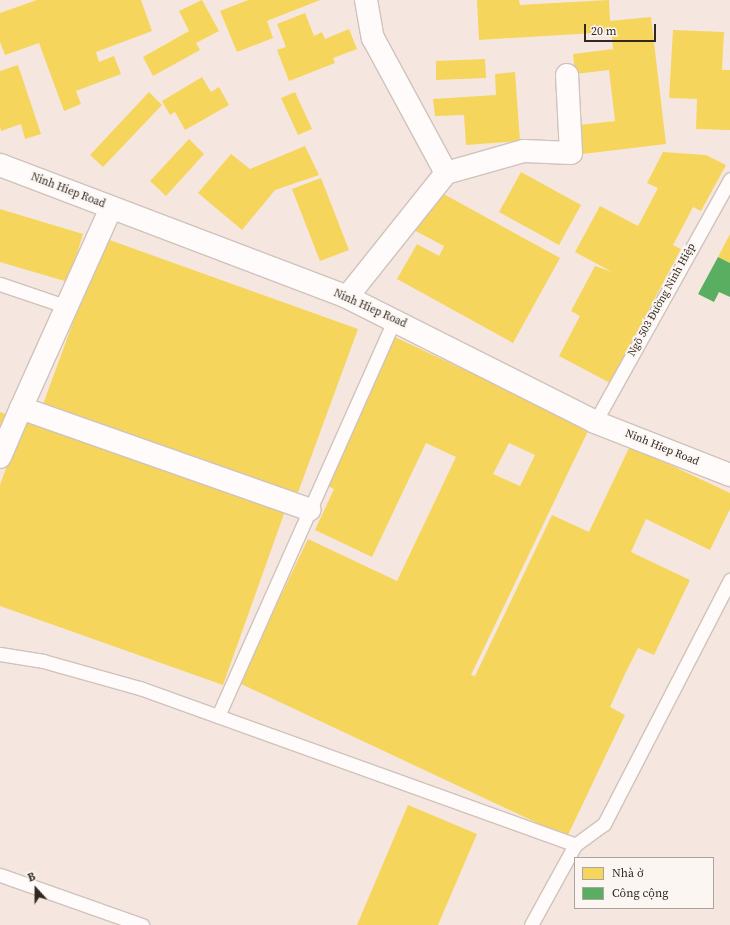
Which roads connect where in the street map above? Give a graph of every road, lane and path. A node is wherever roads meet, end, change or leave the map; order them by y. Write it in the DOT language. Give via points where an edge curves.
graph roads {
  1 [pos="366,0"];
  2 [pos="567,76"];
  3 [pos="0,165"];
  4 [pos="446,173"];
  5 [pos="730,179"];
  6 [pos="111,208"];
  7 [pos="0,284"];
  8 [pos="347,297"];
  9 [pos="68,307"];
  10 [pos="395,319"];
  11 [pos="21,408"];
  12 [pos="595,422"];
  13 [pos="0,457"];
  14 [pos="730,475"];
  15 [pos="310,510"];
  16 [pos="730,580"];
  17 [pos="0,654"];
  18 [pos="218,716"];
  19 [pos="575,845"];
  20 [pos="0,875"];
  21 [pos="142,925"];
  22 [pos="531,925"];
  1 -- 4 [label="street" via="373,38"];
  2 -- 4 [label="street" via="571,153 524,151"];
  3 -- 6 [label="street, Ninh Hiep Road"];
  4 -- 8 [label="street"];
  5 -- 12 [label="lane, Ngõ 503 Đường Ninh Hiệp"];
  6 -- 8 [label="street, Ninh Hiep Road"];
  6 -- 9 [label="street"];
  7 -- 9 [label="lane"];
  8 -- 10 [label="street, Ninh Hiep Road"];
  9 -- 11 [label="street"];
  10 -- 12 [label="street, Ninh Hiep Road"];
  10 -- 15 [label="lane"];
  11 -- 13 [label="street"];
  11 -- 15 [label="street"];
  12 -- 14 [label="street, Ninh Hiep Road"];
  15 -- 18 [label="lane"];
  16 -- 19 [label="lane" via="604,824"];
  17 -- 18 [label="lane" via="51,663"];
  18 -- 19 [label="lane"];
  19 -- 22 [label="lane"];
  20 -- 21 [label="lane"];
}
